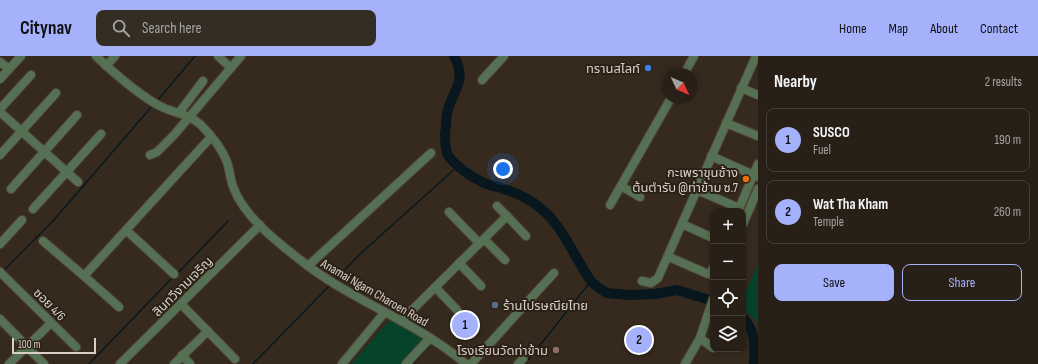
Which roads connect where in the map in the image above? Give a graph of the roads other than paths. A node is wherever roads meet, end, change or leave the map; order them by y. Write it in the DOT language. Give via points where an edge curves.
graph roads {
  1 [pos="21,56"];
  2 [pos="96,56"];
  3 [pos="115,56"];
  4 [pos="218,56"];
  5 [pos="241,56"];
  6 [pos="504,56"];
  7 [pos="694,56"];
  8 [pos="756,56"];
  9 [pos="0,62"];
  10 [pos="106,66"];
  11 [pos="231,68"];
  12 [pos="687,68"];
  13 [pos="9,70"];
  14 [pos="31,75"];
  15 [pos="0,79"];
  16 [pos="482,80"];
  17 [pos="203,81"];
  18 [pos="741,88"];
  19 [pos="56,93"];
  20 [pos="758,95"];
  21 [pos="668,104"];
  22 [pos="0,109"];
  23 [pos="0,112"];
  24 [pos="179,113"];
  25 [pos="78,115"];
  26 [pos="190,117"];
  27 [pos="726,123"];
  28 [pos="21,131"];
  29 [pos="101,134"];
  30 [pos="758,136"];
  31 [pos="211,137"];
  32 [pos="44,152"];
  33 [pos="431,153"];
  34 [pos="0,155"];
  35 [pos="150,156"];
  36 [pos="711,156"];
  37 [pos="758,164"];
  38 [pos="66,172"];
  39 [pos="756,176"];
  40 [pos="78,182"];
  41 [pos="621,186"];
  42 [pos="11,189"];
  43 [pos="758,189"];
  44 [pos="697,190"];
  45 [pos="640,197"];
  46 [pos="610,205"];
  47 [pos="497,206"];
  48 [pos="734,208"];
  49 [pos="739,208"];
  50 [pos="33,209"];
  51 [pos="449,212"];
  52 [pos="507,216"];
  53 [pos="746,217"];
  54 [pos="22,220"];
  55 [pos="682,224"];
  56 [pos="260,225"];
  57 [pos="126,230"];
  58 [pos="526,236"];
  59 [pos="710,237"];
  60 [pos="43,241"];
  61 [pos="481,241"];
  62 [pos="0,244"];
  63 [pos="668,257"];
  64 [pos="504,260"];
  65 [pos="459,263"];
  66 [pos="308,266"];
  67 [pos="0,272"];
  68 [pos="554,273"];
  69 [pos="710,273"];
  70 [pos="174,274"];
  71 [pos="84,276"];
  72 [pos="642,281"];
  73 [pos="481,286"];
  74 [pos="435,287"];
  75 [pos="181,304"];
  76 [pos="119,307"];
  77 [pos="710,308"];
  78 [pos="458,310"];
  79 [pos="385,312"];
  80 [pos="0,319"];
  81 [pos="401,321"];
  82 [pos="51,323"];
  83 [pos="208,331"];
  84 [pos="701,334"];
  85 [pos="430,338"];
  86 [pos="710,344"];
  87 [pos="27,346"];
  88 [pos="76,347"];
  89 [pos="182,356"];
  90 [pos="235,359"];
  91 [pos="9,364"];
  92 [pos="44,364"];
  93 [pos="120,364"];
  94 [pos="174,364"];
  95 [pos="190,364"];
  96 [pos="342,364"];
  97 [pos="406,364"];
  98 [pos="466,364"];
  99 [pos="471,364"];
  100 [pos="685,364"];
  1 -- 13 [label="street"];
  2 -- 10 [label="street, Anamai Ngam Charoen Road"];
  3 -- 10 [label="street"];
  4 -- 11 [label="street"];
  5 -- 11 [label="street"];
  6 -- 16 [label="street"];
  7 -- 12 [label="street"];
  8 -- 18 [label="street"];
  9 -- 13 [label="street"];
  10 -- 24 [label="street, Anamai Ngam Charoen Road" via="158,105"];
  11 -- 26 [label="street"];
  13 -- 15 [label="street"];
  14 -- 22 [label="street"];
  17 -- 24 [label="street"];
  18 -- 20 [label="street"];
  18 -- 27 [label="street"];
  19 -- 28 [label="street"];
  21 -- 41 [label="street"];
  23 -- 28 [label="street"];
  24 -- 26 [label="street, Anamai Ngam Charoen Road"];
  25 -- 32 [label="street"];
  26 -- 31 [label="street, Anamai Ngam Charoen Road"];
  26 -- 35 [label="street" via="163,147"];
  27 -- 30 [label="street"];
  27 -- 36 [label="street"];
  28 -- 32 [label="street"];
  28 -- 34 [label="street"];
  29 -- 38 [label="street"];
  31 -- 56 [label="street, Anamai Ngam Charoen Road" via="225,157 238,198"];
  31 -- 57 [label="street"];
  32 -- 38 [label="street"];
  32 -- 42 [label="street"];
  33 -- 66 [label="street"];
  36 -- 39 [label="street"];
  36 -- 44 [label="street"];
  37 -- 39 [label="street"];
  38 -- 40 [label="street"];
  38 -- 50 [label="street"];
  39 -- 49 [label="street"];
  41 -- 45 [label="street"];
  41 -- 46 [label="street"];
  43 -- 53 [label="street"];
  44 -- 48 [label="street"];
  44 -- 55 [label="street"];
  47 -- 52 [label="street"];
  51 -- 61 [label="street"];
  52 -- 58 [label="street"];
  52 -- 61 [label="street"];
  54 -- 62 [label="street"];
  55 -- 59 [label="street"];
  55 -- 63 [label="street"];
  56 -- 66 [label="street, Anamai Ngam Charoen Road"];
  56 -- 75 [label="street, สินทวีงามเจริญ"];
  57 -- 70 [label="street"];
  57 -- 71 [label="street"];
  60 -- 71 [label="street"];
  61 -- 64 [label="street"];
  61 -- 65 [label="street"];
  63 -- 69 [label="street"];
  63 -- 72 [label="street" via="658,278 651,283"];
  65 -- 73 [label="street"];
  65 -- 74 [label="street"];
  66 -- 79 [label="street, Anamai Ngam Charoen Road" via="344,290"];
  67 -- 82 [label="street, ซอย 4/6"];
  68 -- 99 [label="street"];
  71 -- 76 [label="street"];
  74 -- 78 [label="street"];
  74 -- 81 [label="street"];
  75 -- 83 [label="street"];
  75 -- 93 [label="street, สินทวีงามเจริญ"];
  77 -- 84 [label="street"];
  79 -- 81 [label="street, Anamai Ngam Charoen Road"];
  79 -- 96 [label="street"];
  80 -- 87 [label="street"];
  81 -- 85 [label="street, Anamai Ngam Charoen Road"];
  82 -- 87 [label="street"];
  82 -- 88 [label="street, ซอย 4/6"];
  83 -- 89 [label="street"];
  83 -- 90 [label="street"];
  84 -- 86 [label="street"];
  84 -- 100 [label="street"];
  85 -- 97 [label="street"];
  85 -- 98 [label="street, Anamai Ngam Charoen Road"];
  87 -- 91 [label="street"];
  87 -- 92 [label="street"];
  89 -- 94 [label="street"];
  89 -- 95 [label="street"];
}
